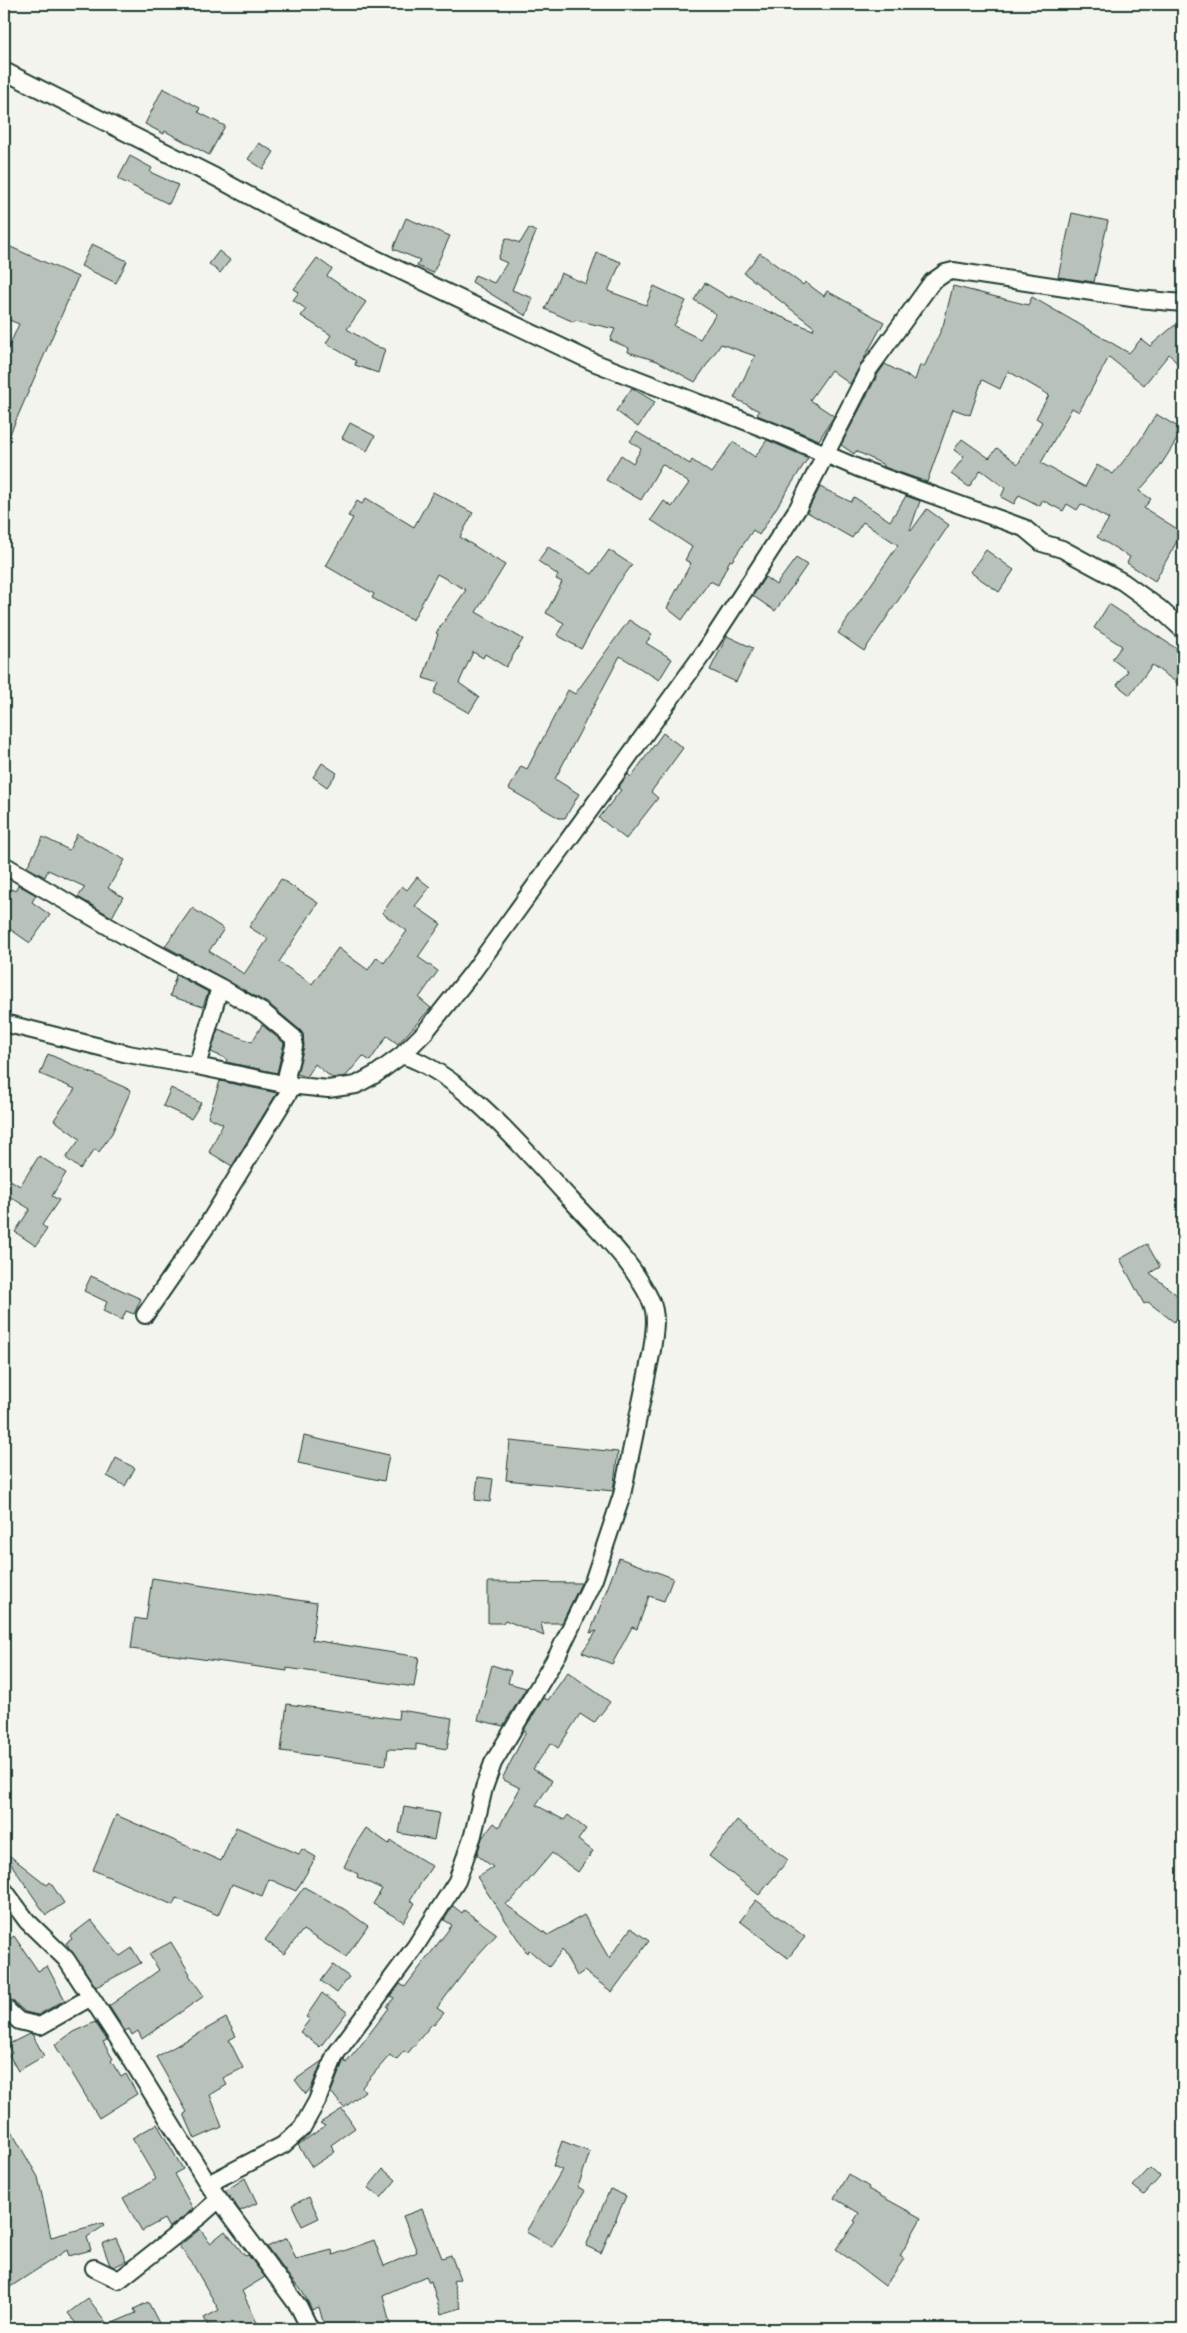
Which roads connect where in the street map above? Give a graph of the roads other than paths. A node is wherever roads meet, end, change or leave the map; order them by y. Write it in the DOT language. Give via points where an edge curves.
graph roads {
  1 [pos="4,71"];
  2 [pos="1183,302"];
  3 [pos="824,455"];
  4 [pos="1183,630"];
  5 [pos="4,865"];
  6 [pos="220,987"];
  7 [pos="4,1023"];
  8 [pos="402,1054"];
  9 [pos="197,1066"];
  10 [pos="288,1085"];
  11 [pos="145,1315"];
  12 [pos="4,1890"];
  13 [pos="91,1997"];
  14 [pos="4,2008"];
  15 [pos="208,2184"];
  16 [pos="219,2199"];
  17 [pos="94,2268"];
  18 [pos="310,2329"];
  1 -- 3 [label="street" via="294,220 562,348"];
  2 -- 3 [label="street" via="1138,299 953,271 945,273 928,287 869,369"];
  3 -- 4 [label="street" via="1024,528 1042,543 1062,549 1123,582"];
  3 -- 8 [label="street" via="798,508 705,651 472,973 425,1032"];
  5 -- 6 [label="street" via="135,942"];
  6 -- 9 [label="street"];
  6 -- 10 [label="street" via="264,1014 294,1038"];
  7 -- 9 [label="street" via="128,1054"];
  8 -- 10 [label="street" via="356,1085 328,1089"];
  8 -- 15 [label="street" via="436,1071 498,1122 634,1270 654,1311 652,1350 622,1495 594,1579 558,1654 493,1763 457,1881 414,1947 335,2055 317,2101 302,2128 283,2145"];
  9 -- 10 [label="street"];
  10 -- 11 [label="street" via="289,1095"];
  12 -- 13 [label="street" via="27,1921 66,1959"];
  13 -- 14 [label="street" via="40,2026 19,2021"];
  13 -- 15 [label="street"];
  15 -- 16 [label="street"];
  16 -- 17 [label="street" via="120,2280"];
  16 -- 18 [label="street" via="299,2307"];
}
